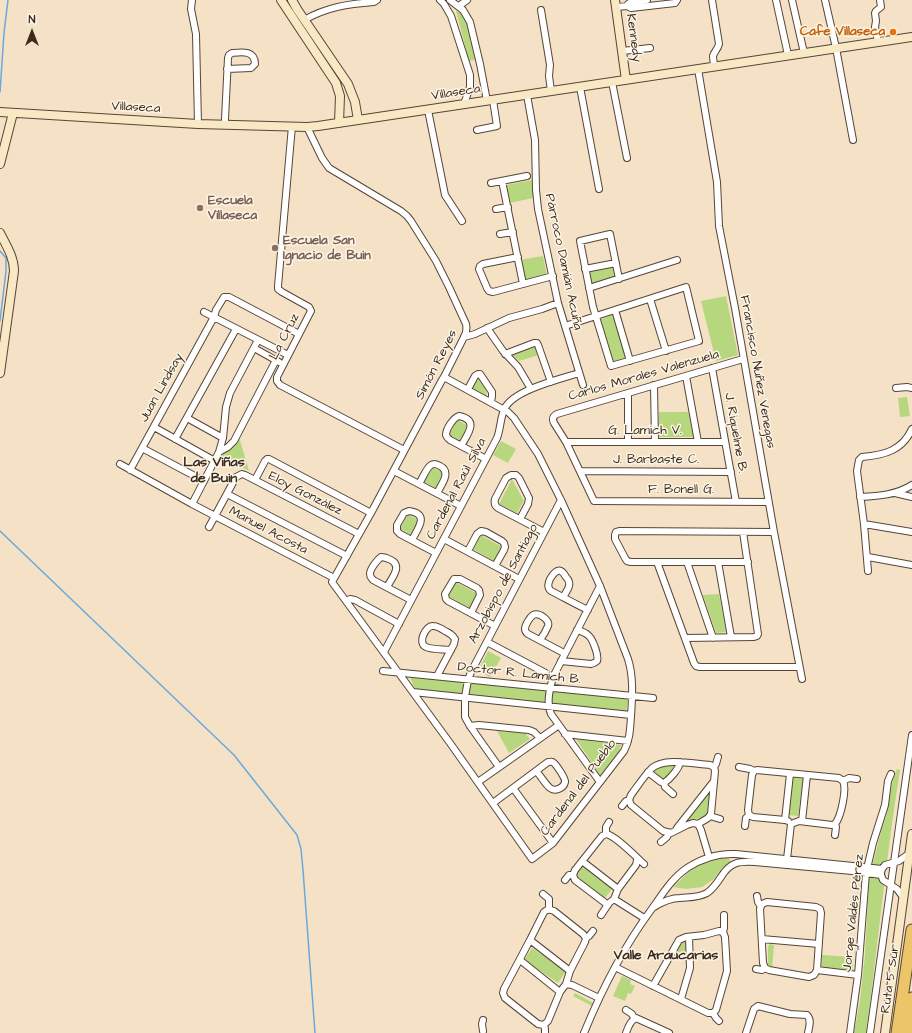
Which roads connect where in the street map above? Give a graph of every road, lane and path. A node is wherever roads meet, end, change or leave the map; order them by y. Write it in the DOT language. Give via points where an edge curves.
graph roads {
  1 [pos="192,0"];
  2 [pos="281,0"];
  3 [pos="292,0"];
  4 [pos="377,0"];
  5 [pos="440,0"];
  6 [pos="467,0"];
  7 [pos="647,0"];
  8 [pos="677,0"];
  9 [pos="712,0"];
  10 [pos="776,0"];
  11 [pos="792,0"];
  12 [pos="825,0"];
  13 [pos="880,0"];
  14 [pos="348,2"];
  15 [pos="455,3"];
  16 [pos="654,3"];
  17 [pos="616,4"];
  18 [pos="628,6"];
  19 [pos="448,10"];
  20 [pos="541,10"];
  21 [pos="293,11"];
  22 [pos="304,20"];
  23 [pos="912,37"];
  24 [pos="878,42"];
  25 [pos="650,48"];
  26 [pos="836,48"];
  27 [pos="622,51"];
  28 [pos="804,53"];
  29 [pos="788,55"];
  30 [pos="467,64"];
  31 [pos="480,64"];
  32 [pos="714,66"];
  33 [pos="227,69"];
  34 [pos="698,69"];
  35 [pos="626,80"];
  36 [pos="612,82"];
  37 [pos="470,87"];
  38 [pos="580,87"];
  39 [pos="484,89"];
  40 [pos="551,91"];
  41 [pos="527,95"];
  42 [pos="490,100"];
  43 [pos="464,104"];
  44 [pos="428,110"];
  45 [pos="0,112"];
  46 [pos="13,113"];
  47 [pos="358,120"];
  48 [pos="339,123"];
  49 [pos="198,124"];
  50 [pos="225,125"];
  51 [pos="292,126"];
  52 [pos="307,127"];
  53 [pos="477,130"];
  54 [pos="853,140"];
  55 [pos="627,158"];
  56 [pos="0,164"];
  57 [pos="527,176"];
  58 [pos="502,181"];
  59 [pos="491,183"];
  60 [pos="599,189"];
  61 [pos="508,207"];
  62 [pos="496,209"];
  63 [pos="462,221"];
  64 [pos="512,232"];
  65 [pos="0,233"];
  66 [pos="500,234"];
  67 [pos="518,257"];
  68 [pos="678,260"];
  69 [pos="616,263"];
  70 [pos="586,269"];
  71 [pos="553,276"];
  72 [pos="619,279"];
  73 [pos="523,284"];
  74 [pos="589,288"];
  75 [pos="650,299"];
  76 [pos="558,303"];
  77 [pos="615,310"];
  78 [pos="204,312"];
  79 [pos="596,316"];
  80 [pos="214,317"];
  81 [pos="565,326"];
  82 [pos="487,328"];
  83 [pos="236,329"];
  84 [pos="299,334"];
  85 [pos="464,337"];
  86 [pos="258,340"];
  87 [pos="254,348"];
  88 [pos="666,351"];
  89 [pos="505,354"];
  90 [pos="288,356"];
  91 [pos="743,359"];
  92 [pos="276,360"];
  93 [pos="630,361"];
  94 [pos="283,364"];
  95 [pos="712,368"];
  96 [pos="0,373"];
  97 [pos="579,373"];
  98 [pos="686,376"];
  99 [pos="444,377"];
  100 [pos="551,382"];
  101 [pos="583,385"];
  102 [pos="654,385"];
  103 [pos="896,388"];
  104 [pos="912,388"];
  105 [pos="468,389"];
  106 [pos="530,389"];
  107 [pos="628,393"];
  108 [pos="491,402"];
  109 [pos="504,409"];
  110 [pos="187,418"];
  111 [pos="154,427"];
  112 [pos="912,429"];
  113 [pos="223,438"];
  114 [pos="175,439"];
  115 [pos="566,442"];
  116 [pos="628,442"];
  117 [pos="655,442"];
  118 [pos="698,442"];
  119 [pos="725,442"];
  120 [pos="461,446"];
  121 [pos="142,448"];
  122 [pos="404,450"];
  123 [pos="219,452"];
  124 [pos="486,459"];
  125 [pos="215,461"];
  126 [pos="120,464"];
  127 [pos="130,470"];
  128 [pos="394,471"];
  129 [pos="580,471"];
  130 [pos="731,472"];
  131 [pos="255,480"];
  132 [pos="204,482"];
  133 [pos="419,484"];
  134 [pos="912,485"];
  135 [pos="437,493"];
  136 [pos="895,493"];
  137 [pos="227,494"];
  138 [pos="860,497"];
  139 [pos="912,497"];
  140 [pos="561,500"];
  141 [pos="736,502"];
  142 [pos="768,502"];
  143 [pos="192,504"];
  144 [pos="461,506"];
  145 [pos="371,513"];
  146 [pos="215,516"];
  147 [pos="520,519"];
  148 [pos="864,524"];
  149 [pos="209,527"];
  150 [pos="544,532"];
  151 [pos="743,532"];
  152 [pos="774,532"];
  153 [pos="912,532"];
  154 [pos="359,534"];
  155 [pos="444,539"];
  156 [pos="412,540"];
  157 [pos="468,551"];
  158 [pos="436,553"];
  159 [pos="347,556"];
  160 [pos="868,557"];
  161 [pos="657,562"];
  162 [pos="687,562"];
  163 [pos="718,562"];
  164 [pos="748,562"];
  165 [pos="912,565"];
  166 [pos="495,566"];
  167 [pos="868,571"];
  168 [pos="520,579"];
  169 [pos="333,580"];
  170 [pos="600,586"];
  171 [pos="387,587"];
  172 [pos="563,597"];
  173 [pos="411,600"];
  174 [pos="346,601"];
  175 [pos="588,610"];
  176 [pos="471,613"];
  177 [pos="398,624"];
  178 [pos="495,626"];
  179 [pos="577,630"];
  180 [pos="731,637"];
  181 [pos="685,638"];
  182 [pos="713,638"];
  183 [pos="540,640"];
  184 [pos="487,642"];
  185 [pos="452,650"];
  186 [pos="384,652"];
  187 [pos="565,653"];
  188 [pos="560,662"];
  189 [pos="799,667"];
  190 [pos="383,671"];
  191 [pos="399,673"];
  192 [pos="437,676"];
  193 [pos="552,677"];
  194 [pos="802,679"];
  195 [pos="468,680"];
  196 [pos="550,688"];
  197 [pos="413,692"];
  198 [pos="632,696"];
  199 [pos="465,697"];
  200 [pos="653,698"];
  201 [pos="548,706"];
  202 [pos="631,715"];
  203 [pos="559,725"];
  204 [pos="470,726"];
  205 [pos="565,734"];
  206 [pos="912,735"];
  207 [pos="540,738"];
  208 [pos="628,741"];
  209 [pos="718,757"];
  210 [pos="680,762"];
  211 [pos="499,767"];
  212 [pos="714,767"];
  213 [pos="739,767"];
  214 [pos="536,771"];
  215 [pos="754,771"];
  216 [pos="648,772"];
  217 [pos="790,774"];
  218 [pos="891,774"];
  219 [pos="807,775"];
  220 [pos="856,779"];
  221 [pos="844,781"];
  222 [pos="478,782"];
  223 [pos="600,782"];
  224 [pos="664,783"];
  225 [pos="514,788"];
  226 [pos="710,791"];
  227 [pos="673,794"];
  228 [pos="629,800"];
  229 [pos="493,803"];
  230 [pos="622,806"];
  231 [pos="749,815"];
  232 [pos="710,816"];
  233 [pos="720,818"];
  234 [pos="785,820"];
  235 [pos="609,822"];
  236 [pos="802,822"];
  237 [pos="684,823"];
  238 [pos="698,824"];
  239 [pos="791,824"];
  240 [pos="835,824"];
  241 [pos="745,826"];
  242 [pos="669,833"];
  243 [pos="606,834"];
  244 [pos="912,834"];
  245 [pos="835,835"];
  246 [pos="661,842"];
  247 [pos="553,843"];
  248 [pos="910,853"];
  249 [pos="731,854"];
  250 [pos="709,857"];
  251 [pos="787,859"];
  252 [pos="637,860"];
  253 [pos="582,861"];
  254 [pos="894,863"];
  255 [pos="644,864"];
  256 [pos="734,864"];
  257 [pos="818,865"];
  258 [pos="868,866"];
  259 [pos="882,868"];
  260 [pos="866,873"];
  261 [pos="573,875"];
  262 [pos="881,876"];
  263 [pos="564,880"];
  264 [pos="891,885"];
  265 [pos="667,887"];
  266 [pos="618,889"];
  267 [pos="543,894"];
  268 [pos="757,896"];
  269 [pos="903,897"];
  270 [pos="676,898"];
  271 [pos="614,899"];
  272 [pos="608,904"];
  273 [pos="760,905"];
  274 [pos="828,907"];
  275 [pos="820,908"];
  276 [pos="549,909"];
  277 [pos="651,909"];
  278 [pos="601,915"];
  279 [pos="724,915"];
  280 [pos="644,918"];
  281 [pos="912,930"];
  282 [pos="593,931"];
  283 [pos="722,932"];
  284 [pos="689,937"];
  285 [pos="586,938"];
  286 [pos="762,939"];
  287 [pos="530,940"];
  288 [pos="819,944"];
  289 [pos="520,960"];
  290 [pos="615,967"];
  291 [pos="765,968"];
  292 [pos="756,969"];
  293 [pos="817,970"];
  294 [pos="570,971"];
  295 [pos="858,975"];
  296 [pos="566,984"];
  297 [pos="653,986"];
  298 [pos="560,992"];
  299 [pos="599,998"];
  300 [pos="912,998"];
  301 [pos="681,999"];
  302 [pos="626,1010"];
  303 [pos="713,1013"];
  304 [pos="634,1018"];
  305 [pos="483,1020"];
  306 [pos="719,1021"];
  307 [pos="544,1025"];
  308 [pos="484,1032"];
  309 [pos="545,1033"];
  310 [pos="584,1033"];
  311 [pos="626,1033"];
  312 [pos="669,1033"];
  313 [pos="746,1033"];
  314 [pos="808,1033"];
  315 [pos="850,1033"];
  316 [pos="870,1033"];
  317 [pos="885,1033"];
  318 [pos="897,1033"];
  319 [pos="907,1033"];
  1 -- 49 [label="street" via="191,9 196,34"];
  2 -- 21 [label="main road"];
  3 -- 21 [label="main road"];
  4 -- 14 [label="street"];
  5 -- 19 [label="street"];
  6 -- 15 [label="street"];
  7 -- 18 [label="street" via="631,2"];
  8 -- 16 [label="street" via="675,3"];
  9 -- 32 [label="street" via="719,44 713,56"];
  10 -- 29 [label="street"];
  11 -- 28 [label="street"];
  12 -- 26 [label="street"];
  13 -- 24 [label="street" via="881,7 876,11 875,27"];
  14 -- 22 [label="street" via="320,11"];
  15 -- 19 [label="street"];
  15 -- 31 [label="street" via="470,22"];
  16 -- 18 [label="street" via="631,8"];
  17 -- 18 [label="street"];
  17 -- 27 [label="main road, Kennedy"];
  19 -- 30 [label="street"];
  20 -- 40 [label="street" via="550,65"];
  21 -- 22 [label="main road"];
  21 -- 48 [label="main road" via="336,83 340,96"];
  22 -- 47 [label="main road" via="348,84"];
  23 -- 24 [label="main road, Villaseca"];
  24 -- 26 [label="main road, Villaseca"];
  25 -- 27 [label="street"];
  26 -- 28 [label="main road, Villaseca"];
  26 -- 54 [label="street"];
  27 -- 35 [label="main road, Kennedy"];
  28 -- 29 [label="main road, Villaseca"];
  29 -- 32 [label="main road, Villaseca"];
  30 -- 31 [label="street"];
  30 -- 37 [label="street"];
  31 -- 39 [label="street"];
  32 -- 34 [label="main road, Villaseca"];
  33 -- 33 [label="street" via="228,57 232,53 248,53 255,60 250,69"];
  33 -- 50 [label="street"];
  34 -- 35 [label="main road, Villaseca"];
  34 -- 91 [label="street, Francisco Nuñez Venegas" via="718,182 719,226"];
  35 -- 36 [label="main road, Villaseca"];
  36 -- 38 [label="main road, Villaseca"];
  36 -- 55 [label="street"];
  37 -- 39 [label="street"];
  37 -- 43 [label="street"];
  38 -- 40 [label="main road, Villaseca"];
  38 -- 60 [label="street"];
  39 -- 42 [label="street"];
  40 -- 41 [label="main road, Villaseca"];
  41 -- 42 [label="main road, Villaseca"];
  41 -- 71 [label="street, Párroco Damián Acuña" via="535,140 537,200"];
  42 -- 43 [label="main road, Villaseca"];
  42 -- 53 [label="street" via="497,126"];
  43 -- 44 [label="main road, Villaseca"];
  44 -- 47 [label="main road, Villaseca"];
  44 -- 63 [label="street" via="445,195"];
  45 -- 46 [label="main road, Villaseca"];
  46 -- 49 [label="main road, Villaseca"];
  46 -- 56 [label="main road"];
  47 -- 48 [label="main road, Villaseca"];
  48 -- 52 [label="main road, Villaseca"];
  49 -- 50 [label="main road, Villaseca"];
  50 -- 51 [label="main road, Villaseca"];
  51 -- 52 [label="main road, Villaseca"];
  51 -- 84 [label="street, La Cruz" via="278,286 280,291 310,308"];
  52 -- 85 [label="street, Simón Reyes" via="329,168 410,218 449,287 466,326"];
  57 -- 58 [label="street"];
  58 -- 59 [label="street"];
  58 -- 61 [label="street"];
  61 -- 62 [label="street"];
  61 -- 64 [label="street"];
  64 -- 66 [label="street"];
  64 -- 67 [label="street"];
  65 -- 96 [label="main road" via="11,254 14,271"];
  67 -- 73 [label="street"];
  67 -- 73 [label="street" via="483,264 479,269 489,291"];
  68 -- 72 [label="street"];
  69 -- 70 [label="street"];
  69 -- 70 [label="street" via="610,234 580,241"];
  69 -- 72 [label="street"];
  70 -- 74 [label="street"];
  71 -- 73 [label="street"];
  71 -- 76 [label="street, Párroco Damián Acuña"];
  72 -- 74 [label="street"];
  74 -- 79 [label="street"];
  75 -- 77 [label="street"];
  75 -- 88 [label="street"];
  75 -- 88 [label="street" via="686,288 699,341"];
  76 -- 81 [label="street, Párroco Damián Acuña"];
  76 -- 82 [label="street" via="509,318"];
  77 -- 79 [label="street"];
  77 -- 93 [label="street"];
  78 -- 80 [label="street"];
  79 -- 81 [label="street"];
  79 -- 93 [label="street" via="611,366"];
  80 -- 83 [label="street"];
  80 -- 84 [label="street, Juan Lindsay" via="222,299 228,297"];
  80 -- 111 [label="street, Juan Lindsay"];
  81 -- 97 [label="street, Párroco Damián Acuña"];
  82 -- 85 [label="street"];
  82 -- 89 [label="street"];
  83 -- 86 [label="street"];
  83 -- 110 [label="street"];
  84 -- 90 [label="street, La Cruz"];
  85 -- 99 [label="street, Simón Reyes"];
  86 -- 87 [label="street"];
  86 -- 90 [label="street"];
  87 -- 92 [label="street"];
  87 -- 113 [label="street" via="227,400"];
  88 -- 93 [label="street"];
  89 -- 100 [label="street" via="537,343"];
  89 -- 106 [label="street" via="518,367"];
  90 -- 94 [label="street, La Cruz"];
  91 -- 95 [label="street, Carlos Morales Valenzuela"];
  91 -- 142 [label="street, Francisco Nuñez Venegas"];
  92 -- 94 [label="street"];
  92 -- 123 [label="street" via="236,438 230,446"];
  94 -- 122 [label="street, La Cruz" via="276,378 280,385"];
  95 -- 98 [label="street, Carlos Morales Valenzuela"];
  95 -- 119 [label="street, J. Riquelme B."];
  97 -- 100 [label="street"];
  97 -- 101 [label="street, Párroco Damián Acuña"];
  98 -- 102 [label="street, Carlos Morales Valenzuela"];
  98 -- 118 [label="street"];
  99 -- 105 [label="street, Cardenal del Pueblo"];
  99 -- 122 [label="street, Simón Reyes"];
  100 -- 106 [label="street"];
  102 -- 107 [label="street, Carlos Morales Valenzuela"];
  102 -- 117 [label="street"];
  103 -- 104 [label="street"];
  105 -- 108 [label="street, Cardenal del Pueblo"];
  105 -- 108 [label="street" via="475,376 480,374 492,392"];
  106 -- 109 [label="street" via="509,401"];
  107 -- 115 [label="street, Carlos Morales Valenzuela" via="557,414 553,422"];
  107 -- 116 [label="street"];
  108 -- 109 [label="street, Cardenal del Pueblo"];
  109 -- 124 [label="street, Cardenal Raúl Silva" via="498,434"];
  109 -- 140 [label="street, Cardenal del Pueblo" via="512,415 534,446"];
  110 -- 113 [label="street"];
  110 -- 114 [label="street"];
  111 -- 114 [label="street"];
  111 -- 121 [label="street, Juan Lindsay"];
  112 -- 138 [label="street" via="905,441 896,448 859,460 857,471"];
  113 -- 123 [label="street"];
  114 -- 125 [label="street"];
  115 -- 116 [label="street, G. Lamich V."];
  115 -- 129 [label="street"];
  116 -- 117 [label="street, G. Lamich V."];
  117 -- 118 [label="street, G. Lamich V."];
  118 -- 119 [label="street, G. Lamich V."];
  119 -- 130 [label="street, J. Riquelme B."];
  120 -- 120 [label="street" via="448,439 446,435 453,420 459,416 469,421 471,426"];
  120 -- 124 [label="street"];
  121 -- 127 [label="street, Juan Lindsay"];
  121 -- 132 [label="street"];
  122 -- 128 [label="street, Simón Reyes"];
  123 -- 125 [label="street"];
  124 -- 144 [label="street, Cardenal Raúl Silva"];
  125 -- 132 [label="street"];
  126 -- 127 [label="street, Manuel Acosta"];
  127 -- 143 [label="street, Manuel Acosta"];
  128 -- 133 [label="street"];
  128 -- 145 [label="street, Simón Reyes"];
  129 -- 130 [label="street, J. Barbaste C."];
  129 -- 141 [label="street, F. Bonell G." via="594,501"];
  130 -- 141 [label="street, J. Riquelme B."];
  131 -- 137 [label="street, Eloy González" via="240,474"];
  131 -- 145 [label="street" via="265,461 269,459"];
  131 -- 154 [label="street, Eloy González"];
  132 -- 143 [label="street"];
  133 -- 135 [label="street"];
  133 -- 135 [label="street" via="430,466 438,464 446,473"];
  134 -- 136 [label="street"];
  135 -- 144 [label="street"];
  136 -- 138 [label="street"];
  136 -- 139 [label="street"];
  137 -- 146 [label="street"];
  137 -- 159 [label="street"];
  138 -- 148 [label="street"];
  140 -- 150 [label="street, Arzobispo de Santiago"];
  140 -- 170 [label="street, Cardenal del Pueblo"];
  141 -- 142 [label="street, F. Bonell G."];
  142 -- 152 [label="street, Francisco Nuñez Venegas"];
  143 -- 146 [label="street, Manuel Acosta"];
  144 -- 155 [label="street, Cardenal Raúl Silva"];
  145 -- 154 [label="street, Simón Reyes"];
  146 -- 149 [label="street"];
  146 -- 169 [label="street, Manuel Acosta"];
  147 -- 147 [label="street" via="495,504 506,478 512,475 519,478 528,498 528,504"];
  147 -- 150 [label="street"];
  148 -- 153 [label="street"];
  148 -- 160 [label="street"];
  150 -- 168 [label="street, Arzobispo de Santiago"];
  151 -- 152 [label="street"];
  151 -- 161 [label="street" via="620,531 615,534 615,539 627,561"];
  151 -- 164 [label="street"];
  152 -- 189 [label="street, Francisco Nuñez Venegas"];
  154 -- 159 [label="street, Simón Reyes"];
  155 -- 157 [label="street"];
  155 -- 158 [label="street, Cardenal Raúl Silva"];
  156 -- 156 [label="street" via="398,533 396,529 404,513 409,510 418,514 421,520"];
  156 -- 158 [label="street"];
  157 -- 166 [label="street"];
  157 -- 166 [label="street" via="477,534 484,531 504,543 505,548"];
  158 -- 173 [label="street, Cardenal Raúl Silva"];
  159 -- 169 [label="street, Simón Reyes"];
  160 -- 165 [label="street"];
  160 -- 167 [label="street"];
  161 -- 162 [label="street"];
  161 -- 181 [label="street"];
  162 -- 163 [label="street"];
  162 -- 182 [label="street"];
  163 -- 164 [label="street"];
  163 -- 180 [label="street"];
  164 -- 180 [label="street" via="758,633 755,637"];
  166 -- 168 [label="street"];
  168 -- 178 [label="street, Arzobispo de Santiago"];
  169 -- 174 [label="street, Cardenal del Pueblo"];
  170 -- 175 [label="street"];
  170 -- 198 [label="street, Cardenal del Pueblo" via="630,664"];
  171 -- 171 [label="street" via="371,576 371,571 381,557 396,564 396,570"];
  171 -- 173 [label="street"];
  172 -- 175 [label="street"];
  173 -- 177 [label="street, Cardenal Raúl Silva"];
  174 -- 177 [label="street" via="355,600"];
  174 -- 186 [label="street, Cardenal del Pueblo"];
  175 -- 179 [label="street"];
  176 -- 176 [label="street" via="446,599 445,594 454,579 460,579 479,590 480,595"];
  176 -- 178 [label="street"];
  177 -- 186 [label="street, Cardenal Raúl Silva"];
  178 -- 184 [label="street, Arzobispo de Santiago"];
  179 -- 187 [label="street"];
  179 -- 188 [label="street" via="592,640 597,660 591,664"];
  180 -- 182 [label="street"];
  181 -- 182 [label="street"];
  181 -- 189 [label="street" via="696,666"];
  183 -- 187 [label="street"];
  184 -- 193 [label="street"];
  184 -- 195 [label="street, Arzobispo de Santiago"];
  185 -- 185 [label="street" via="455,640 453,635 436,626 427,629 422,639 424,646"];
  185 -- 192 [label="street"];
  186 -- 191 [label="street, Cardenal del Pueblo"];
  187 -- 188 [label="street"];
  188 -- 193 [label="street"];
  189 -- 194 [label="street, Francisco Nuñez Venegas"];
  190 -- 191 [label="street, Doctor R. Lamich B."];
  191 -- 192 [label="street, Doctor R. Lamich B."];
  191 -- 197 [label="street, Cardenal del Pueblo"];
  192 -- 195 [label="street, Doctor R. Lamich B."];
  193 -- 196 [label="street"];
  195 -- 196 [label="street, Doctor R. Lamich B."];
  195 -- 199 [label="street, Arzobispo de Santiago"];
  196 -- 198 [label="street, Doctor R. Lamich B."];
  196 -- 201 [label="street"];
  197 -- 199 [label="street"];
  197 -- 222 [label="street, Cardenal del Pueblo"];
  198 -- 200 [label="street, Doctor R. Lamich B."];
  198 -- 202 [label="street, Cardenal del Pueblo"];
  199 -- 201 [label="street"];
  199 -- 204 [label="street, Arzobispo de Santiago" via="465,715"];
  201 -- 202 [label="street"];
  201 -- 203 [label="street"];
  202 -- 208 [label="street, Cardenal del Pueblo"];
  203 -- 205 [label="street"];
  203 -- 207 [label="street"];
  204 -- 207 [label="street" via="528,730"];
  204 -- 211 [label="street"];
  205 -- 208 [label="street"];
  205 -- 223 [label="street"];
  206 -- 254 [label="street"];
  207 -- 211 [label="street"];
  208 -- 223 [label="street, Cardenal del Pueblo" via="622,754"];
  209 -- 212 [label="street"];
  210 -- 212 [label="street"];
  210 -- 216 [label="street" via="659,764"];
  210 -- 224 [label="street" via="679,767"];
  211 -- 222 [label="street"];
  212 -- 226 [label="street" via="714,781"];
  213 -- 215 [label="street"];
  214 -- 214 [label="street" via="548,762 553,762 565,782 559,789 552,789"];
  214 -- 225 [label="street"];
  215 -- 217 [label="street"];
  215 -- 231 [label="street"];
  216 -- 224 [label="street"];
  216 -- 228 [label="street"];
  217 -- 219 [label="street"];
  217 -- 234 [label="street"];
  218 -- 258 [label="street, Jorge Valdés Pérez"];
  219 -- 221 [label="street" via="839,778"];
  219 -- 236 [label="street"];
  220 -- 221 [label="street" via="847,778"];
  221 -- 240 [label="street" via="842,803"];
  222 -- 229 [label="street, Cardenal del Pueblo"];
  223 -- 247 [label="street, Cardenal del Pueblo"];
  224 -- 227 [label="street" via="665,788"];
  225 -- 229 [label="street"];
  225 -- 247 [label="street"];
  226 -- 232 [label="street"];
  226 -- 237 [label="street"];
  228 -- 230 [label="street"];
  228 -- 242 [label="street" via="631,805"];
  229 -- 247 [label="street, Cardenal del Pueblo" via="532,859"];
  231 -- 234 [label="street"];
  231 -- 241 [label="street"];
  232 -- 233 [label="street"];
  232 -- 238 [label="street"];
  234 -- 239 [label="street"];
  235 -- 243 [label="street"];
  236 -- 239 [label="street"];
  236 -- 240 [label="street"];
  237 -- 238 [label="street"];
  237 -- 242 [label="street"];
  238 -- 250 [label="street"];
  239 -- 251 [label="street"];
  240 -- 245 [label="street"];
  242 -- 246 [label="street"];
  243 -- 252 [label="street" via="611,835"];
  243 -- 253 [label="street"];
  244 -- 248 [label="main road"];
  248 -- 254 [label="street"];
  248 -- 269 [label="main road"];
  249 -- 250 [label="street"];
  249 -- 251 [label="street"];
  249 -- 256 [label="street"];
  250 -- 265 [label="street" via="686,868"];
  251 -- 257 [label="street"];
  252 -- 255 [label="street"];
  252 -- 266 [label="street"];
  253 -- 261 [label="street"];
  253 -- 266 [label="street"];
  254 -- 259 [label="street"];
  254 -- 264 [label="street"];
  256 -- 257 [label="street" via="755,862"];
  256 -- 270 [label="street" via="707,893 696,897"];
  257 -- 258 [label="street"];
  257 -- 260 [label="street"];
  258 -- 259 [label="street"];
  258 -- 260 [label="street, Jorge Valdés Pérez"];
  259 -- 262 [label="street"];
  260 -- 262 [label="street"];
  260 -- 295 [label="street, Jorge Valdés Pérez"];
  261 -- 263 [label="street"];
  261 -- 272 [label="street" via="575,880"];
  262 -- 264 [label="street"];
  264 -- 269 [label="street"];
  264 -- 316 [label="street"];
  265 -- 270 [label="street" via="669,894"];
  265 -- 277 [label="street"];
  266 -- 271 [label="street"];
  267 -- 276 [label="street" via="549,899"];
  268 -- 273 [label="street"];
  269 -- 317 [label="main road"];
  270 -- 277 [label="street"];
  271 -- 272 [label="street"];
  271 -- 280 [label="street"];
  272 -- 278 [label="street"];
  273 -- 275 [label="street" via="767,902"];
  273 -- 286 [label="street"];
  274 -- 275 [label="street"];
  275 -- 288 [label="street" via="822,913"];
  276 -- 285 [label="street"];
  276 -- 287 [label="street" via="544,912"];
  277 -- 280 [label="street"];
  279 -- 283 [label="street"];
  280 -- 290 [label="street"];
  281 -- 318 [label="highway, Ruta 5 Sur"];
  282 -- 285 [label="street"];
  283 -- 284 [label="street"];
  283 -- 303 [label="street" via="725,937 727,971"];
  284 -- 297 [label="street" via="678,942"];
  284 -- 301 [label="street" via="690,968"];
  285 -- 294 [label="street"];
  286 -- 288 [label="street"];
  286 -- 291 [label="street"];
  287 -- 289 [label="street"];
  287 -- 294 [label="street"];
  288 -- 293 [label="street"];
  289 -- 298 [label="street"];
  289 -- 307 [label="street" via="501,993 538,1024"];
  290 -- 297 [label="street"];
  290 -- 299 [label="street"];
  291 -- 292 [label="street"];
  291 -- 293 [label="street" via="809,977"];
  293 -- 295 [label="street"];
  294 -- 296 [label="street"];
  295 -- 315 [label="street, Jorge Valdés Pérez"];
  296 -- 298 [label="street"];
  296 -- 299 [label="street"];
  297 -- 301 [label="street"];
  298 -- 307 [label="street"];
  299 -- 310 [label="street"];
  300 -- 319 [label="highway, Ruta 5 Sur"];
  301 -- 303 [label="street" via="708,1013"];
  302 -- 304 [label="street"];
  303 -- 306 [label="street"];
  304 -- 311 [label="street"];
  304 -- 312 [label="street"];
  305 -- 308 [label="street"];
  307 -- 309 [label="street"];
  313 -- 314 [label="street" via="754,1009 758,1006 790,1014 807,1015 810,1020"];
}
